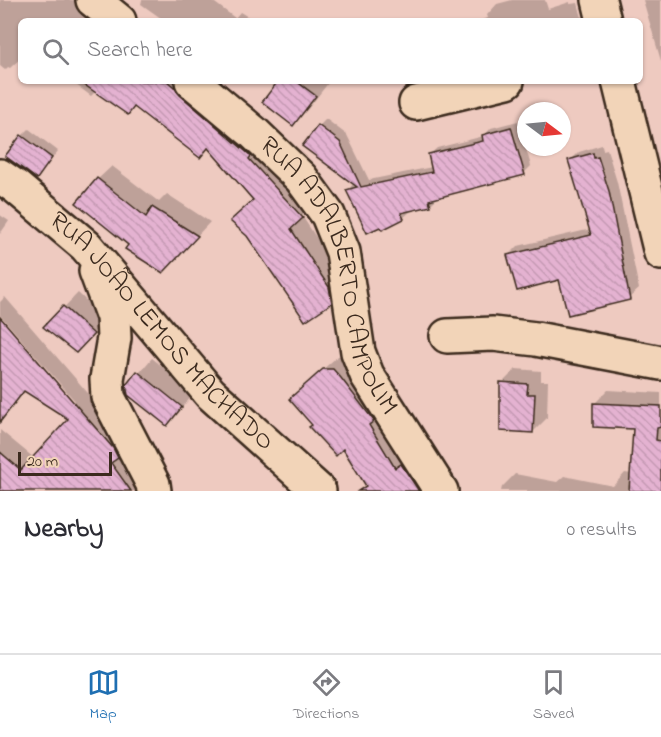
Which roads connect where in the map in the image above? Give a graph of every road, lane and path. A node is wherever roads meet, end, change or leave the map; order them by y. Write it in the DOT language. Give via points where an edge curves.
graph roads {
  1 [pos="93,0"];
  2 [pos="599,0"];
  3 [pos="115,18"];
  4 [pos="603,18"];
  5 [pos="196,84"];
  6 [pos="495,84"];
  7 [pos="620,84"];
  8 [pos="416,103"];
  9 [pos="650,163"];
  10 [pos="0,176"];
  11 [pos="86,246"];
  12 [pos="661,253"];
  13 [pos="447,336"];
  14 [pos="661,363"];
  15 [pos="154,491"];
  16 [pos="319,491"];
  17 [pos="441,491"];
  1 -- 3 [label="street"];
  2 -- 4 [label="street"];
  5 -- 17 [label="street, RUA ADALBERTO CAMPOLIM" via="301,178 328,215 343,252 358,352 367,375"];
  6 -- 8 [label="street"];
  7 -- 9 [label="street"];
  9 -- 12 [label="street"];
  10 -- 11 [label="street, RUA JOÃO LEMOS MACHADO"];
  11 -- 15 [label="street" via="113,317 108,397"];
  11 -- 16 [label="street, RUA JOÃO LEMOS MACHADO" via="210,393"];
  13 -- 14 [label="street" via="493,334 536,339"];
}
